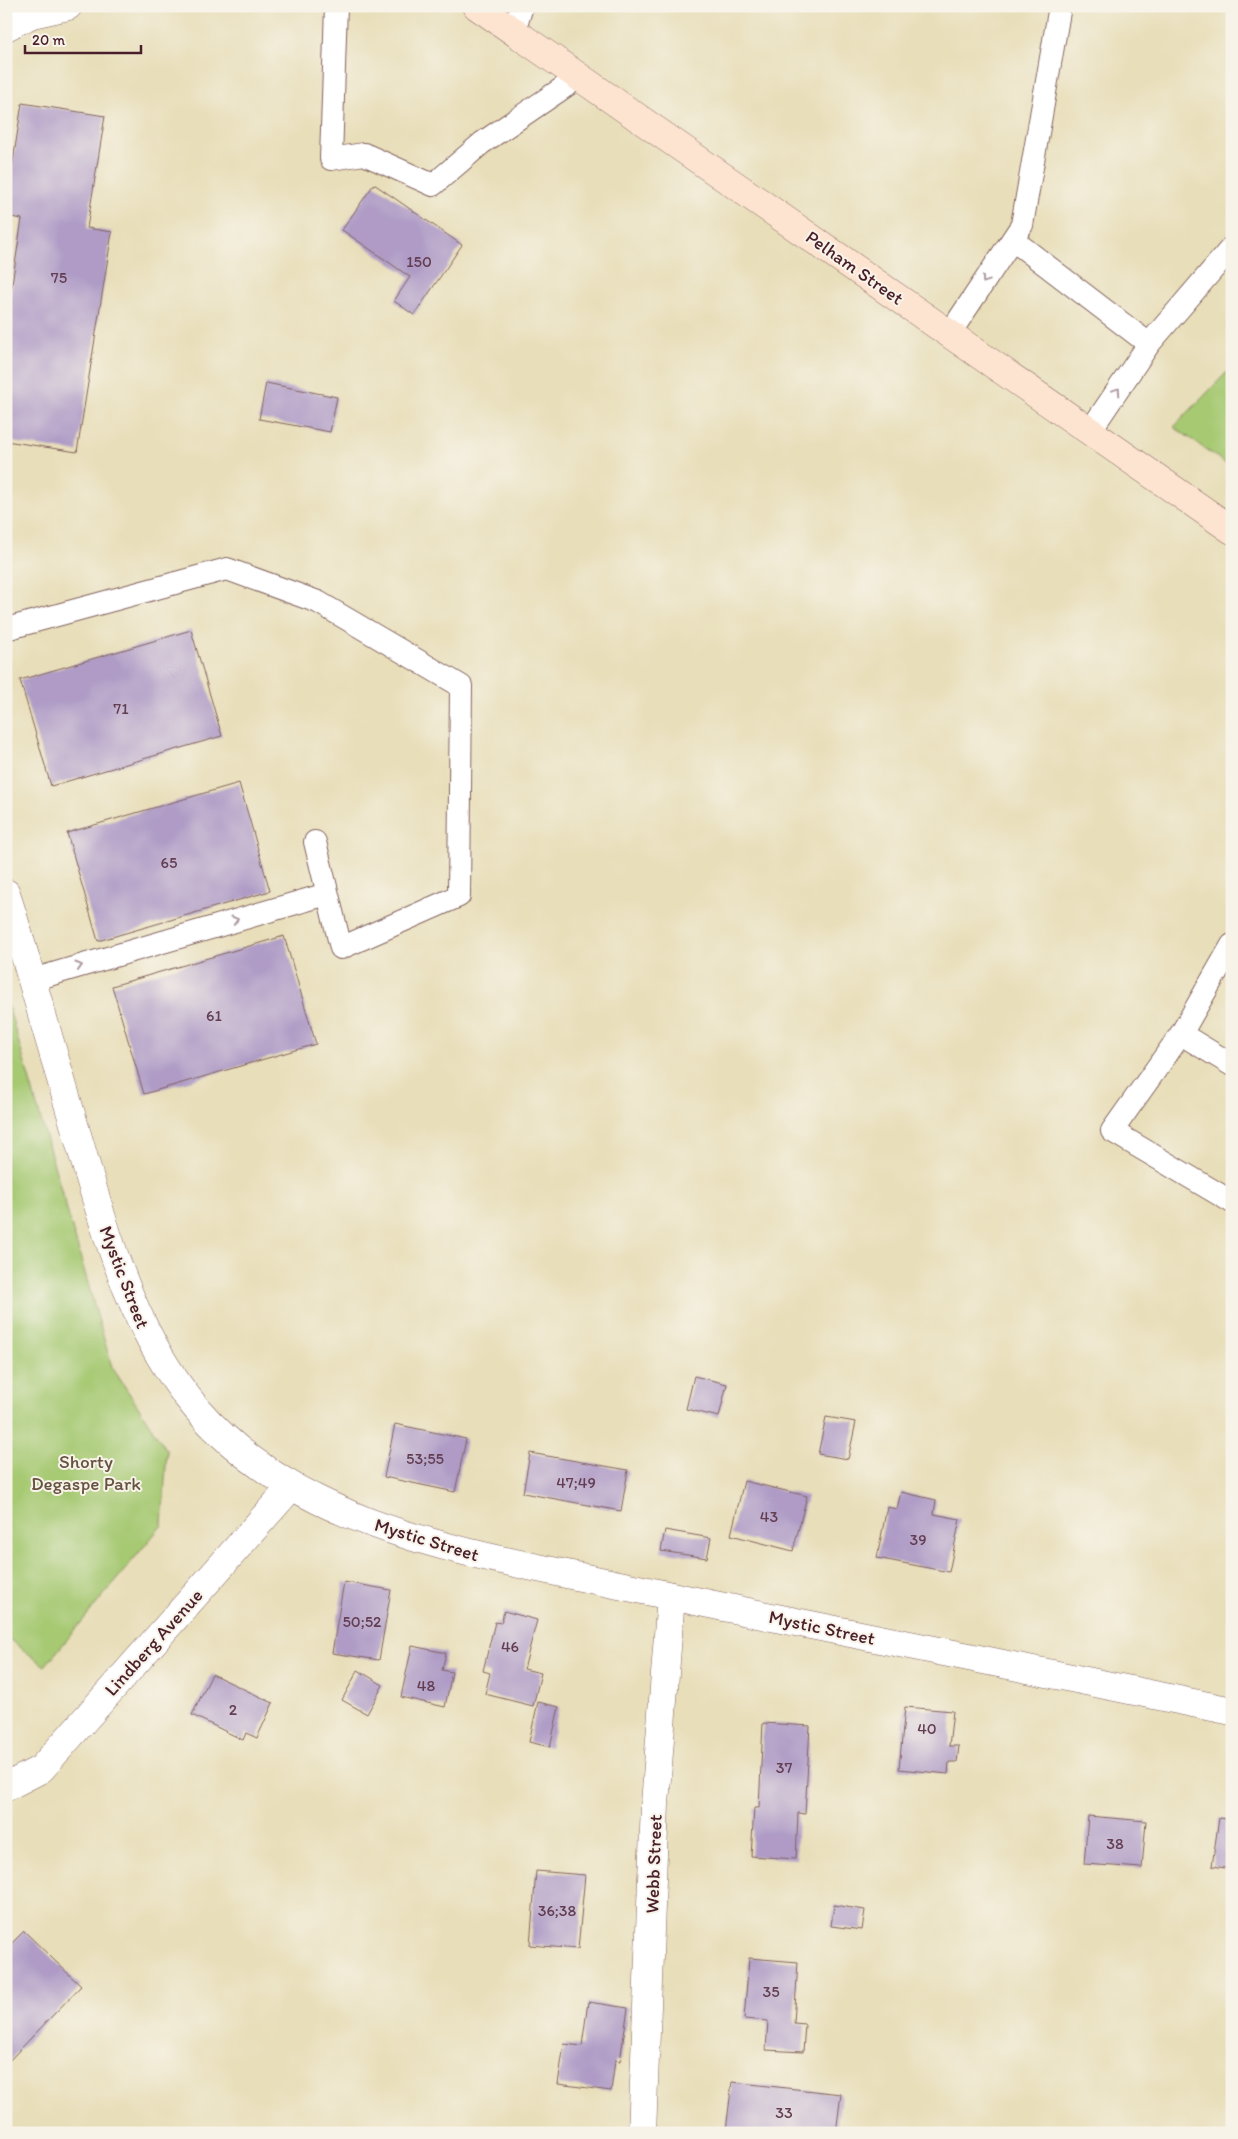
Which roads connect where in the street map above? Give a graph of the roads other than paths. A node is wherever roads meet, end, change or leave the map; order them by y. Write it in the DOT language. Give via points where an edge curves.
graph roads {
  1 [pos="68,6"];
  2 [pos="336,6"];
  3 [pos="477,6"];
  4 [pos="522,6"];
  5 [pos="1060,6"];
  6 [pos="6,27"];
  7 [pos="514,32"];
  8 [pos="579,77"];
  9 [pos="1013,240"];
  10 [pos="1232,247"];
  11 [pos="950,333"];
  12 [pos="1149,344"];
  13 [pos="1090,431"];
  14 [pos="1232,530"];
  15 [pos="6,629"];
  16 [pos="315,842"];
  17 [pos="6,893"];
  18 [pos="327,894"];
  19 [pos="1232,945"];
  20 [pos="32,980"];
  21 [pos="1181,1034"];
  22 [pos="1232,1065"];
  23 [pos="1232,1202"];
  24 [pos="291,1487"];
  25 [pos="671,1596"];
  26 [pos="1232,1711"];
  27 [pos="6,1786"];
  28 [pos="642,2133"];
  1 -- 6 [label="street" via="32,14"];
  2 -- 8 [label="lane" via="331,159 364,154 432,185 482,143"];
  3 -- 7 [label="main road, Pelham Street"];
  4 -- 7 [label="lane"];
  5 -- 9 [label="lane" via="1022,225"];
  7 -- 8 [label="main road, Pelham Street"];
  8 -- 11 [label="main road, Pelham Street"];
  9 -- 11 [label="lane, one-way"];
  9 -- 12 [label="lane"];
  10 -- 12 [label="lane"];
  11 -- 13 [label="main road, Pelham Street"];
  13 -- 12 [label="lane, one-way"];
  13 -- 14 [label="main road, Pelham Street"];
  15 -- 18 [label="lane" via="227,569 318,602 461,686 459,896 340,948"];
  16 -- 18 [label="lane"];
  17 -- 20 [label="street, Mystic Street"];
  20 -- 18 [label="lane, one-way"];
  19 -- 21 [label="lane"];
  20 -- 24 [label="street, Mystic Street" via="109,1242 134,1308 152,1344 196,1407 227,1440 250,1460"];
  21 -- 22 [label="lane"];
  21 -- 23 [label="lane" via="1112,1131"];
  24 -- 25 [label="street, Mystic Street" via="394,1531 458,1550"];
  24 -- 27 [label="street, Lindberg Avenue" via="41,1769"];
  25 -- 26 [label="street, Mystic Street"];
  25 -- 28 [label="street, Webb Street" via="655,1804"];
}
